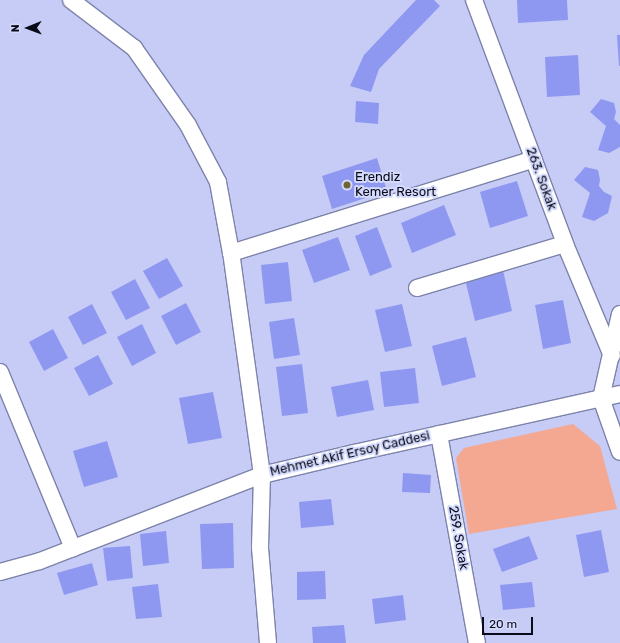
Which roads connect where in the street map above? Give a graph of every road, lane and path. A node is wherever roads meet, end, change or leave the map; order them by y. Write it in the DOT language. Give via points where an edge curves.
graph roads {
  1 [pos="71,0"];
  2 [pos="474,0"];
  3 [pos="534,159"];
  4 [pos="565,244"];
  5 [pos="231,253"];
  6 [pos="417,288"];
  7 [pos="620,314"];
  8 [pos="612,356"];
  9 [pos="0,372"];
  10 [pos="620,394"];
  11 [pos="601,398"];
  12 [pos="439,434"];
  13 [pos="620,452"];
  14 [pos="262,475"];
  15 [pos="73,548"];
  16 [pos="0,572"];
  17 [pos="268,643"];
  18 [pos="477,643"];
  1 -- 5 [label="street" via="134,48 188,125 218,182"];
  2 -- 3 [label="street, 263. Sokak"];
  3 -- 4 [label="street, 263. Sokak"];
  3 -- 5 [label="street"];
  4 -- 6 [label="street"];
  4 -- 8 [label="street, 263. Sokak"];
  5 -- 14 [label="street"];
  7 -- 8 [label="street"];
  8 -- 11 [label="street"];
  9 -- 15 [label="street"];
  10 -- 11 [label="street, Mehmet Akif Ersoy Caddesi"];
  11 -- 12 [label="street, Mehmet Akif Ersoy Caddesi"];
  11 -- 13 [label="street"];
  12 -- 14 [label="street, Mehmet Akif Ersoy Caddesi"];
  12 -- 18 [label="street, 259. Sokak"];
  14 -- 15 [label="street"];
  14 -- 17 [label="street, Mehmet Akif Ersoy Caddesi" via="260,547"];
  15 -- 16 [label="street" via="40,561"];
}
